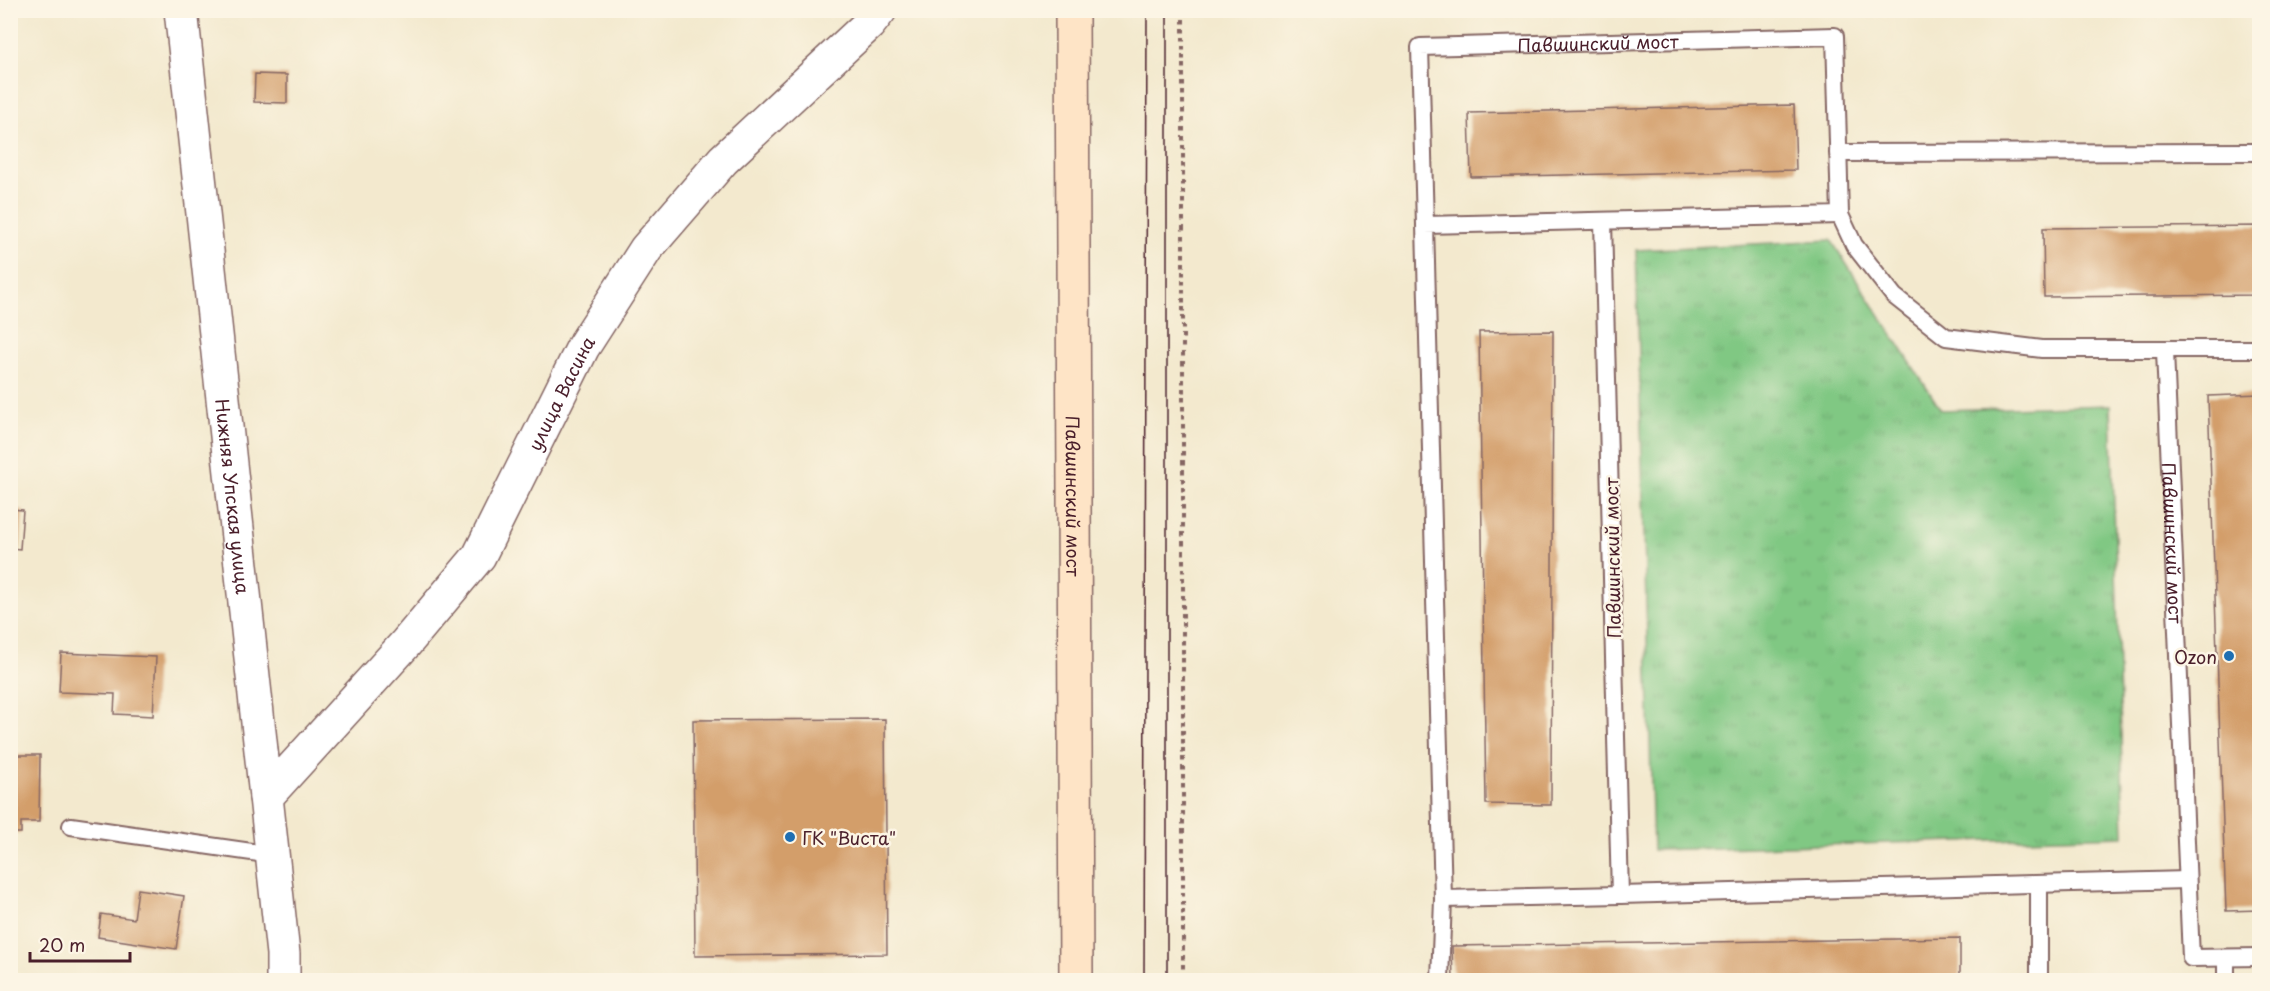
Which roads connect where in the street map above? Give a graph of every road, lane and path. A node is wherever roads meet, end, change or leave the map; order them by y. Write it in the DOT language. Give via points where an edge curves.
graph roads {
  1 [pos="181,10"];
  2 [pos="880,10"];
  3 [pos="1072,10"];
  4 [pos="1183,10"];
  5 [pos="2259,152"];
  6 [pos="1838,153"];
  7 [pos="1840,215"];
  8 [pos="1603,221"];
  9 [pos="1425,225"];
  10 [pos="2259,349"];
  11 [pos="2164,351"];
  12 [pos="266,797"];
  13 [pos="70,826"];
  14 [pos="272,855"];
  15 [pos="2187,879"];
  16 [pos="2039,884"];
  17 [pos="1620,895"];
  18 [pos="1443,899"];
  19 [pos="2259,957"];
  20 [pos="2226,958"];
  21 [pos="283,981"];
  22 [pos="1076,981"];
  23 [pos="1183,981"];
  24 [pos="1440,981"];
  25 [pos="2039,981"];
  26 [pos="2226,981"];
  1 -- 12 [label="street, Нижняя Упская улица"];
  2 -- 12 [label="street, улица Васина" via="723,160 646,249 583,347 479,556"];
  3 -- 22 [label="main road, Павшинский мост"];
  4 -- 23 [label="path"];
  5 -- 6 [label="lane"];
  6 -- 7 [label="lane, Павшинский мост"];
  6 -- 9 [label="lane, Павшинский мост" via="1835,36 1420,47"];
  7 -- 8 [label="lane"];
  7 -- 11 [label="lane, Павшинский мост" via="1854,245 1894,296 1946,337 2042,349"];
  8 -- 9 [label="lane"];
  8 -- 17 [label="lane, Павшинский мост"];
  9 -- 18 [label="lane, Павшинский мост"];
  10 -- 11 [label="lane, Павшинский мост"];
  11 -- 15 [label="lane, Павшинский мост"];
  12 -- 14 [label="street, Нижняя Упская улица"];
  13 -- 14 [label="lane"];
  14 -- 21 [label="street, Нижняя Упская улица"];
  15 -- 16 [label="lane"];
  15 -- 20 [label="lane, Павшинский мост" via="2191,958"];
  16 -- 17 [label="lane"];
  16 -- 25 [label="lane"];
  17 -- 18 [label="lane"];
  18 -- 24 [label="lane, Павшинский мост"];
  19 -- 20 [label="lane, Павшинский мост"];
  20 -- 26 [label="lane"];
}
